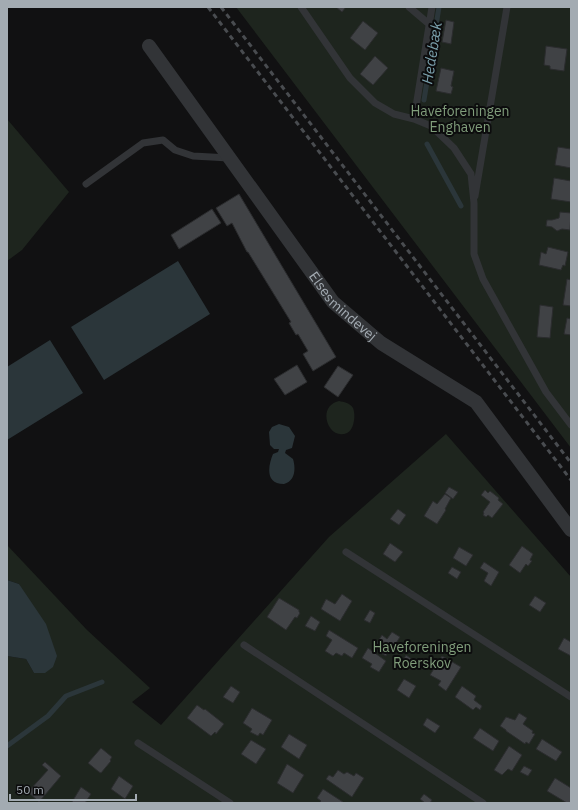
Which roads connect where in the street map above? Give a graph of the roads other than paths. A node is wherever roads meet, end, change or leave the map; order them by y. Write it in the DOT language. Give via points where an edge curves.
graph roads {
  1 [pos="301,7"];
  2 [pos="408,7"];
  3 [pos="432,7"];
  4 [pos="508,7"];
  5 [pos="429,24"];
  6 [pos="149,46"];
  7 [pos="414,119"];
  8 [pos="229,158"];
  9 [pos="86,184"];
  10 [pos="474,203"];
  11 [pos="571,425"];
  12 [pos="571,530"];
  13 [pos="346,552"];
  14 [pos="244,645"];
  15 [pos="571,697"];
  16 [pos="138,743"];
  17 [pos="230,803"];
  18 [pos="483,803"];
  1 -- 7 [label="lane" via="350,78 375,103 394,114"];
  2 -- 5 [label="lane"];
  3 -- 5 [label="lane"];
  4 -- 10 [label="lane"];
  5 -- 7 [label="lane"];
  6 -- 8 [label="street, Elsesmindevej"];
  7 -- 10 [label="lane" via="431,126 454,148 470,174"];
  8 -- 9 [label="lane" via="193,156 175,150 163,140 143,143"];
  8 -- 12 [label="street, Elsesmindevej" via="333,302 381,343 476,402"];
  10 -- 11 [label="lane" via="474,254 483,279 546,392"];
  13 -- 15 [label="lane"];
  14 -- 18 [label="lane"];
  16 -- 17 [label="lane"];
}
